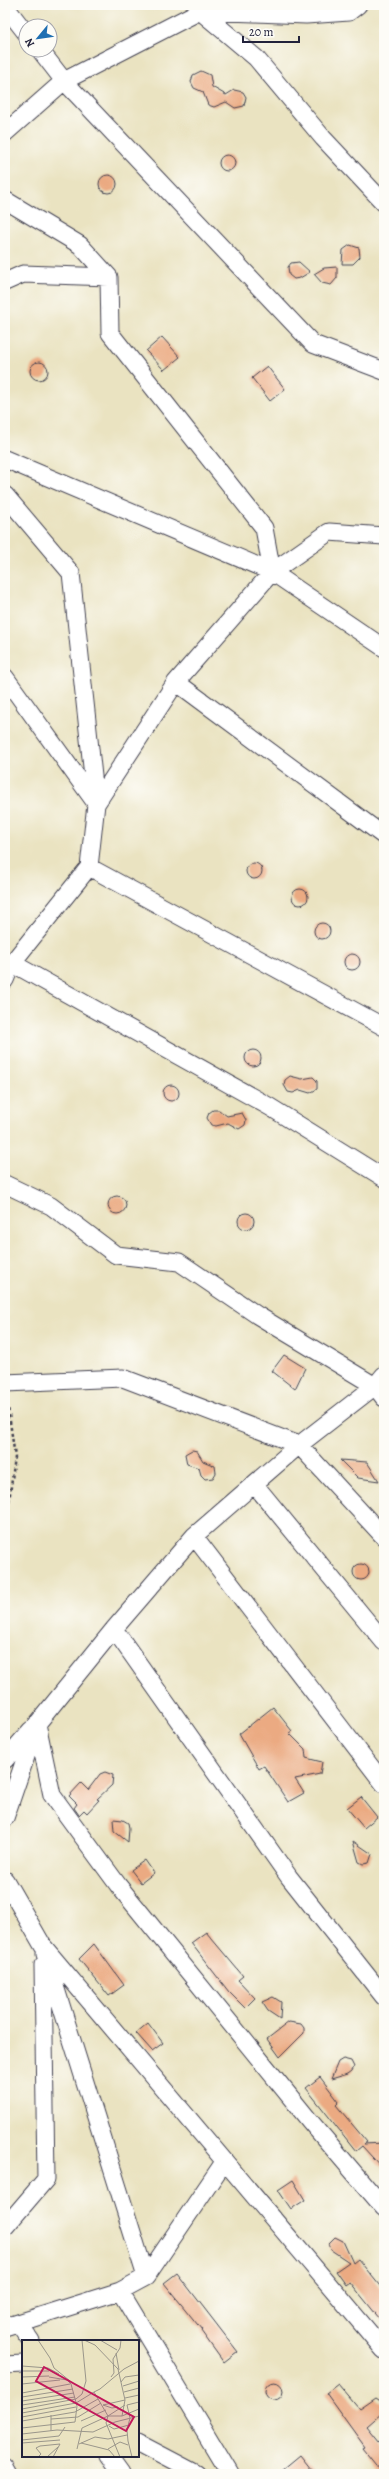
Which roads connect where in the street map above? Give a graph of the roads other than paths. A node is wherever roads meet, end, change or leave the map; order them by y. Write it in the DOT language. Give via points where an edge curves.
graph roads {
  1 [pos="358,5"];
  2 [pos="5,6"];
  3 [pos="200,11"];
  4 [pos="18,23"];
  5 [pos="46,58"];
  6 [pos="64,81"];
  7 [pos="5,133"];
  8 [pos="5,200"];
  9 [pos="384,203"];
  10 [pos="5,273"];
  11 [pos="23,274"];
  12 [pos="109,277"];
  13 [pos="5,282"];
  14 [pos="384,371"];
  15 [pos="5,459"];
  16 [pos="5,495"];
  17 [pos="384,536"];
  18 [pos="272,572"];
  19 [pos="384,648"];
  20 [pos="5,677"];
  21 [pos="176,682"];
  22 [pos="96,804"];
  23 [pos="384,836"];
  24 [pos="89,867"];
  25 [pos="12,963"];
  26 [pos="5,980"];
  27 [pos="384,1027"];
  28 [pos="384,1178"];
  29 [pos="5,1184"];
  30 [pos="381,1386"];
  31 [pos="6,1390"];
  32 [pos="299,1445"];
  33 [pos="255,1484"];
  34 [pos="194,1536"];
  35 [pos="384,1537"];
  36 [pos="114,1629"];
  37 [pos="384,1642"];
  38 [pos="37,1724"];
  39 [pos="5,1760"];
  40 [pos="384,1784"];
  41 [pos="5,1818"];
  42 [pos="5,1880"];
  43 [pos="43,1946"];
  44 [pos="384,1997"];
  45 [pos="224,2162"];
  46 [pos="384,2208"];
  47 [pos="5,2227"];
  48 [pos="146,2277"];
  49 [pos="120,2291"];
  50 [pos="12,2325"];
  51 [pos="30,2340"];
  52 [pos="384,2350"];
  53 [pos="22,2364"];
  54 [pos="5,2365"];
  55 [pos="139,2444"];
  56 [pos="109,2457"];
  57 [pos="5,2467"];
  58 [pos="9,2474"];
  59 [pos="121,2474"];
  60 [pos="197,2474"];
  61 [pos="230,2474"];
  1 -- 3 [label="street" via="349,12 306,15"];
  2 -- 4 [label="street"];
  3 -- 6 [label="street"];
  3 -- 9 [label="street" via="256,58 323,138"];
  5 -- 6 [label="street"];
  6 -- 7 [label="street"];
  6 -- 14 [label="street" via="313,344"];
  8 -- 12 [label="street" via="80,245"];
  10 -- 11 [label="street"];
  11 -- 12 [label="street"];
  11 -- 13 [label="street"];
  12 -- 18 [label="street" via="110,333 264,528"];
  15 -- 18 [label="street"];
  16 -- 22 [label="street" via="71,573"];
  17 -- 18 [label="street" via="329,532"];
  18 -- 19 [label="street"];
  18 -- 21 [label="street"];
  20 -- 22 [label="street"];
  21 -- 22 [label="street"];
  21 -- 23 [label="street"];
  22 -- 24 [label="street"];
  24 -- 25 [label="street"];
  24 -- 27 [label="street"];
  25 -- 26 [label="street"];
  25 -- 28 [label="street" via="270,1107"];
  29 -- 30 [label="street" via="51,1206 116,1255 179,1262 257,1315"];
  30 -- 32 [label="street"];
  31 -- 32 [label="street" via="123,1378"];
  32 -- 33 [label="street"];
  32 -- 35 [label="street"];
  33 -- 34 [label="street"];
  33 -- 37 [label="street"];
  34 -- 36 [label="street"];
  34 -- 40 [label="street"];
  36 -- 38 [label="street"];
  36 -- 44 [label="street" via="289,1877"];
  38 -- 39 [label="street"];
  38 -- 41 [label="street"];
  38 -- 46 [label="street" via="52,1795 118,1885"];
  42 -- 43 [label="street"];
  43 -- 45 [label="street"];
  43 -- 47 [label="street" via="46,2179"];
  43 -- 48 [label="street"];
  45 -- 48 [label="street"];
  45 -- 52 [label="street"];
  48 -- 49 [label="street"];
  49 -- 50 [label="street"];
  49 -- 61 [label="street"];
  50 -- 51 [label="street"];
  53 -- 54 [label="street"];
  55 -- 60 [label="street"];
  56 -- 59 [label="street"];
  57 -- 58 [label="street"];
}
